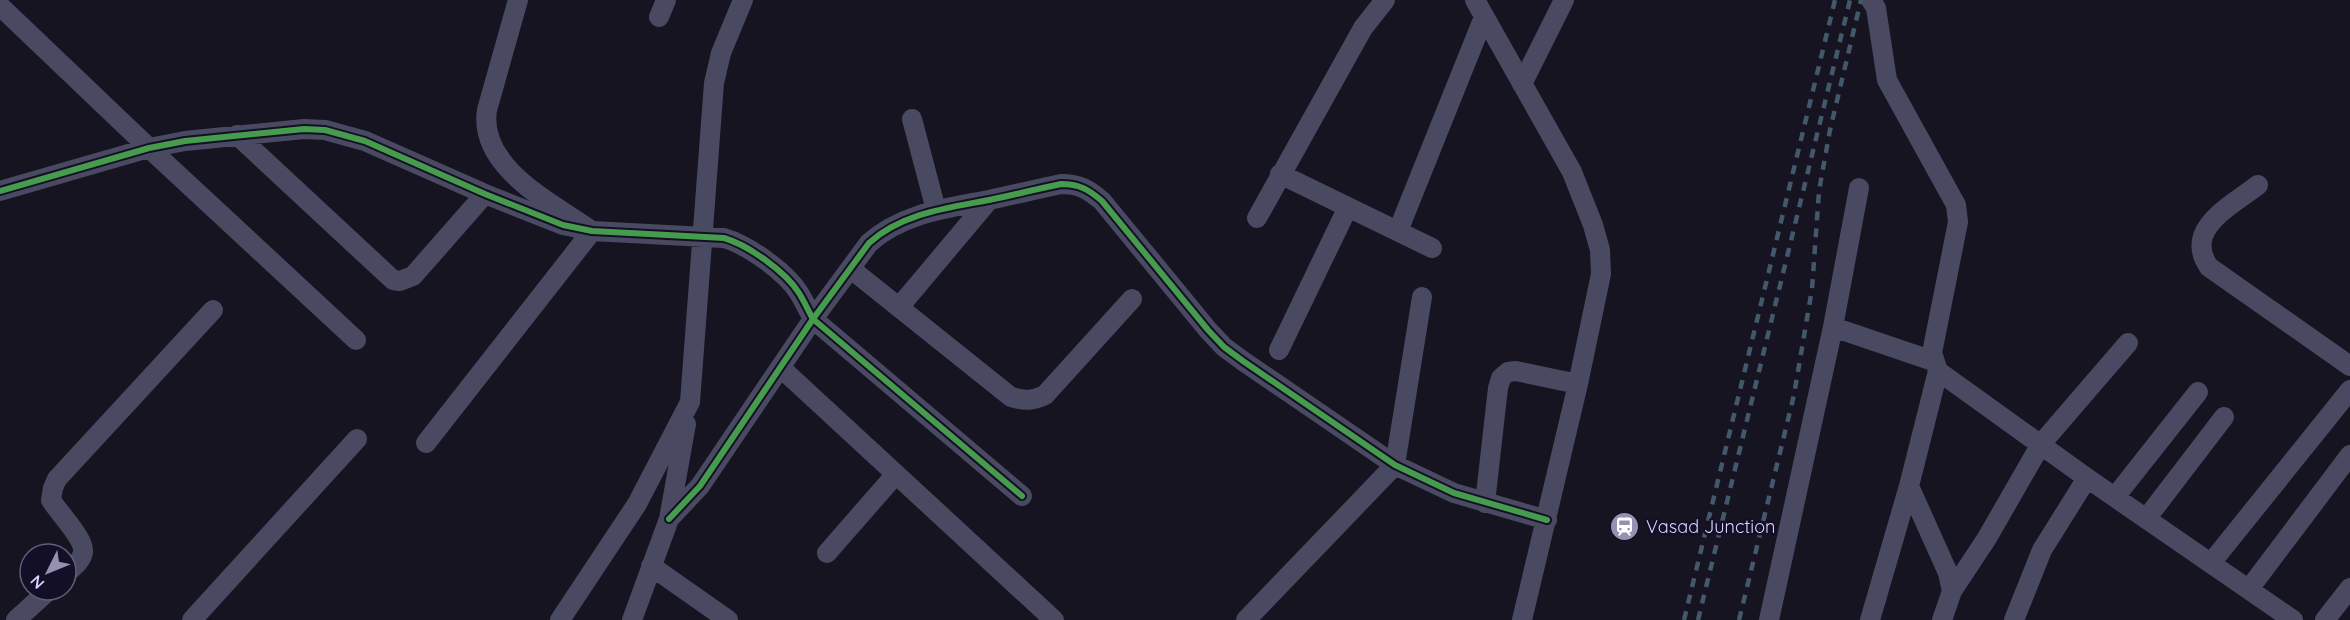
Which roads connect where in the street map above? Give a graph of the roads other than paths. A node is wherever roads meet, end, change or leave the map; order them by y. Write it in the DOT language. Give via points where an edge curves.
graph roads {
  1 [pos="518,0"];
  2 [pos="743,0"];
  3 [pos="1385,0"];
  4 [pos="1564,0"];
  5 [pos="1871,0"];
  6 [pos="0,6"];
  7 [pos="1479,8"];
  8 [pos="1522,84"];
  9 [pos="912,119"];
  10 [pos="237,135"];
  11 [pos="148,148"];
  12 [pos="1280,174"];
  13 [pos="2258,185"];
  14 [pos="1859,189"];
  15 [pos="0,191"];
  16 [pos="485,194"];
  17 [pos="989,200"];
  18 [pos="1348,207"];
  19 [pos="936,210"];
  20 [pos="1257,218"];
  21 [pos="592,231"];
  22 [pos="1398,231"];
  23 [pos="703,238"];
  24 [pos="1432,248"];
  25 [pos="851,269"];
  26 [pos="1422,297"];
  27 [pos="1132,298"];
  28 [pos="900,306"];
  29 [pos="213,310"];
  30 [pos="813,319"];
  31 [pos="1833,327"];
  32 [pos="356,340"];
  33 [pos="2128,343"];
  34 [pos="1279,350"];
  35 [pos="1935,366"];
  36 [pos="2350,366"];
  37 [pos="781,368"];
  38 [pos="1578,384"];
  39 [pos="2350,390"];
  40 [pos="2198,392"];
  41 [pos="690,402"];
  42 [pos="2224,417"];
  43 [pos="357,439"];
  44 [pos="426,443"];
  45 [pos="2041,444"];
  46 [pos="2350,455"];
  47 [pos="1395,465"];
  48 [pos="896,474"];
  49 [pos="2087,478"];
  50 [pos="1909,486"];
  51 [pos="1022,496"];
  52 [pos="2115,497"];
  53 [pos="1485,503"];
  54 [pos="669,519"];
  55 [pos="2146,519"];
  56 [pos="1546,520"];
  57 [pos="826,553"];
  58 [pos="78,562"];
  59 [pos="2211,563"];
  60 [pos="651,566"];
  61 [pos="2350,588"];
  62 [pos="2248,589"];
  63 [pos="1952,591"];
  64 [pos="36,602"];
  65 [pos="16,620"];
  66 [pos="192,620"];
  67 [pos="560,620"];
  68 [pos="632,620"];
  69 [pos="728,620"];
  70 [pos="1054,620"];
  71 [pos="1246,620"];
  72 [pos="1522,620"];
  73 [pos="1769,620"];
  74 [pos="1870,620"];
  75 [pos="1942,620"];
  76 [pos="2013,620"];
  77 [pos="2293,620"];
  78 [pos="2325,620"];
  1 -- 21 [label="street" via="487,110 489,142 517,179"];
  2 -- 23 [label="street" via="721,52 714,83"];
  3 -- 12 [label="street" via="1364,28"];
  4 -- 8 [label="street"];
  5 -- 35 [label="street" via="1876,8 1887,80 1958,212 1932,353"];
  6 -- 11 [label="street"];
  7 -- 8 [label="street"];
  7 -- 22 [label="street"];
  8 -- 38 [label="street" via="1572,172 1600,250 1601,274"];
  9 -- 19 [label="street"];
  10 -- 11 [label="street"];
  10 -- 16 [label="street" via="325,130 346,135"];
  10 -- 16 [label="street" via="393,280 413,276"];
  11 -- 15 [label="street"];
  11 -- 32 [label="street"];
  12 -- 18 [label="street"];
  12 -- 20 [label="street"];
  13 -- 36 [label="street" via="2207,226 2200,243 2201,256 2209,267"];
  14 -- 31 [label="street"];
  16 -- 21 [label="street" via="563,225"];
  17 -- 19 [label="street"];
  17 -- 28 [label="street"];
  17 -- 47 [label="street" via="1061,184 1077,184 1088,190 1224,347"];
  18 -- 22 [label="street"];
  18 -- 34 [label="street"];
  19 -- 25 [label="street" via="880,233"];
  21 -- 23 [label="street"];
  21 -- 44 [label="street"];
  22 -- 24 [label="street"];
  23 -- 30 [label="street" via="724,238 752,250 799,292"];
  23 -- 41 [label="street"];
  25 -- 28 [label="street"];
  25 -- 30 [label="street"];
  26 -- 47 [label="street"];
  27 -- 28 [label="street" via="1045,395 1023,401 1011,397"];
  29 -- 58 [label="street" via="57,479 51,500 81,541 83,552"];
  30 -- 37 [label="street"];
  30 -- 51 [label="street"];
  31 -- 35 [label="street"];
  31 -- 73 [label="street"];
  33 -- 45 [label="street"];
  35 -- 45 [label="street"];
  35 -- 50 [label="street"];
  37 -- 48 [label="street"];
  37 -- 54 [label="street" via="700,486"];
  38 -- 53 [label="street" via="1516,371 1502,378"];
  38 -- 56 [label="street"];
  39 -- 59 [label="street"];
  40 -- 52 [label="street"];
  41 -- 54 [label="street"];
  41 -- 67 [label="street" via="637,504"];
  42 -- 55 [label="street"];
  43 -- 66 [label="street"];
  45 -- 49 [label="street"];
  45 -- 63 [label="street"];
  46 -- 62 [label="street"];
  47 -- 53 [label="street"];
  47 -- 71 [label="street"];
  48 -- 57 [label="street"];
  48 -- 70 [label="street"];
  49 -- 52 [label="street"];
  49 -- 76 [label="street" via="2042,550"];
  50 -- 63 [label="street" via="1948,573"];
  50 -- 74 [label="street"];
  52 -- 55 [label="street"];
  53 -- 56 [label="street"];
  54 -- 60 [label="street"];
  55 -- 59 [label="street"];
  56 -- 72 [label="street"];
  59 -- 62 [label="street"];
  60 -- 68 [label="street"];
  60 -- 69 [label="street"];
  61 -- 78 [label="street"];
  62 -- 77 [label="street"];
  63 -- 75 [label="street"];
  64 -- 65 [label="street"];
}
